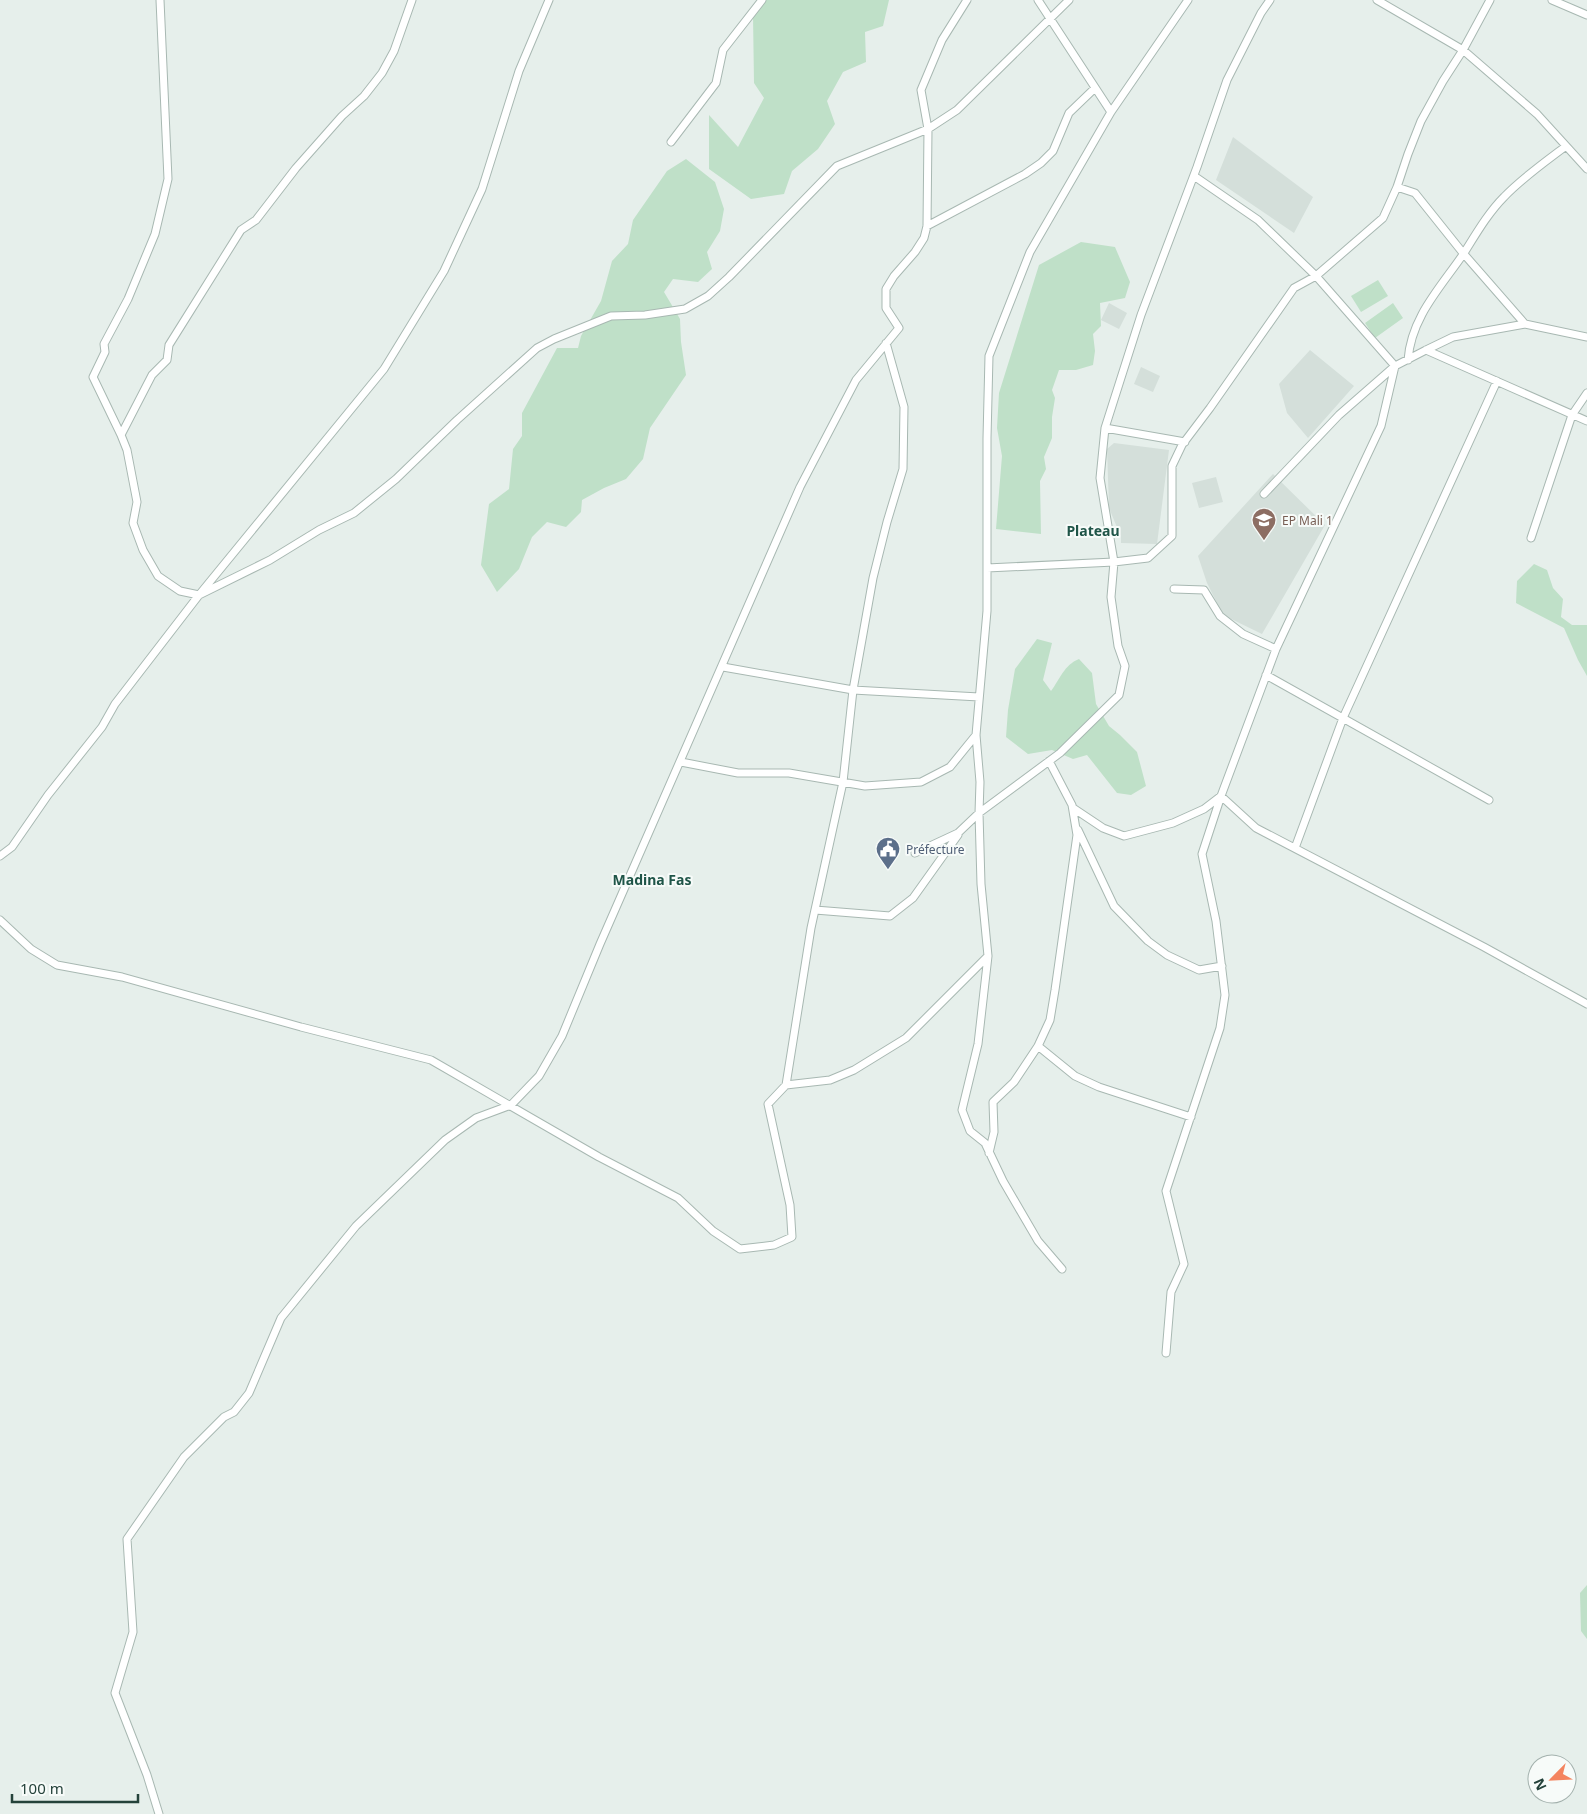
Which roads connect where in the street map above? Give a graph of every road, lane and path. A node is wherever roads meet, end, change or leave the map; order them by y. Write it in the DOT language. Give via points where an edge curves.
graph roads {
  1 [pos="160,0"];
  2 [pos="412,0"];
  3 [pos="549,0"];
  4 [pos="762,0"];
  5 [pos="967,0"];
  6 [pos="1038,0"];
  7 [pos="1069,0"];
  8 [pos="1188,0"];
  9 [pos="1270,0"];
  10 [pos="1377,0"];
  11 [pos="1490,0"];
  12 [pos="1552,0"];
  13 [pos="1587,15"];
  14 [pos="1051,20"];
  15 [pos="1463,50"];
  16 [pos="1095,88"];
  17 [pos="1111,112"];
  18 [pos="928,129"];
  19 [pos="671,142"];
  20 [pos="1566,146"];
  21 [pos="1587,169"];
  22 [pos="1194,176"];
  23 [pos="1397,187"];
  24 [pos="927,226"];
  25 [pos="1463,253"];
  26 [pos="1316,276"];
  27 [pos="1525,324"];
  28 [pos="1587,337"];
  29 [pos="886,343"];
  30 [pos="1426,350"];
  31 [pos="1408,360"];
  32 [pos="1395,366"];
  33 [pos="1496,381"];
  34 [pos="1587,393"];
  35 [pos="1572,415"];
  36 [pos="1587,421"];
  37 [pos="1105,428"];
  38 [pos="121,435"];
  39 [pos="1185,442"];
  40 [pos="1264,494"];
  41 [pos="1531,538"];
  42 [pos="1114,562"];
  43 [pos="987,568"];
  44 [pos="1174,589"];
  45 [pos="199,595"];
  46 [pos="1276,649"];
  47 [pos="723,667"];
  48 [pos="1266,675"];
  49 [pos="853,690"];
  50 [pos="979,697"];
  51 [pos="1343,718"];
  52 [pos="976,735"];
  53 [pos="1049,761"];
  54 [pos="681,762"];
  55 [pos="843,782"];
  56 [pos="1221,796"];
  57 [pos="1489,800"];
  58 [pos="1073,808"];
  59 [pos="979,813"];
  60 [pos="1076,825"];
  61 [pos="958,834"];
  62 [pos="1294,848"];
  63 [pos="915,853"];
  64 [pos="0,856"];
  65 [pos="815,910"];
  66 [pos="0,920"];
  67 [pos="988,956"];
  68 [pos="1222,966"];
  69 [pos="1587,1004"];
  70 [pos="1038,1046"];
  71 [pos="786,1085"];
  72 [pos="511,1104"];
  73 [pos="1191,1117"];
  74 [pos="989,1153"];
  75 [pos="1062,1269"];
  76 [pos="1166,1353"];
  77 [pos="159,1814"];
  1 -- 38 [label="street" via="168,179 156,234 104,344 105,352 93,377"];
  2 -- 38 [label="street" via="394,51 382,73 296,168 256,220 242,230 169,345 167,360 152,375"];
  3 -- 45 [label="street" via="519,71 482,189 444,271 384,369"];
  4 -- 19 [label="street" via="723,50 716,83"];
  5 -- 18 [label="street" via="942,40 921,90"];
  6 -- 14 [label="street"];
  7 -- 14 [label="street"];
  8 -- 17 [label="street"];
  9 -- 22 [label="street" via="1227,80"];
  10 -- 15 [label="street"];
  11 -- 15 [label="street"];
  12 -- 13 [label="street"];
  14 -- 16 [label="street"];
  14 -- 18 [label="street" via="957,110"];
  15 -- 20 [label="street" via="1537,114"];
  15 -- 23 [label="street" via="1421,121"];
  16 -- 17 [label="street"];
  16 -- 24 [label="street" via="1069,113 1053,151 1041,163"];
  17 -- 43 [label="street" via="1030,252 989,356"];
  18 -- 24 [label="street"];
  18 -- 45 [label="street" via="837,166 729,277 708,296 685,309 611,316 537,348 396,479 354,513"];
  20 -- 21 [label="street"];
  20 -- 25 [label="street" via="1513,187"];
  22 -- 26 [label="street" via="1258,220"];
  22 -- 37 [label="street" via="1141,315"];
  23 -- 25 [label="street" via="1415,192"];
  23 -- 26 [label="street" via="1382,218"];
  24 -- 29 [label="street" via="915,252 886,289 886,308 899,328"];
  25 -- 27 [label="street"];
  25 -- 31 [label="street" via="1423,309 1409,346"];
  26 -- 32 [label="street"];
  26 -- 39 [label="street" via="1294,288"];
  27 -- 28 [label="street"];
  27 -- 30 [label="street" via="1453,338"];
  29 -- 47 [label="street" via="856,380 800,487"];
  29 -- 49 [label="street" via="904,407 903,469 873,578"];
  30 -- 31 [label="street"];
  30 -- 33 [label="street"];
  31 -- 32 [label="street"];
  32 -- 40 [label="street" via="1339,415"];
  32 -- 46 [label="street" via="1381,426"];
  33 -- 35 [label="street"];
  33 -- 51 [label="street"];
  34 -- 35 [label="street"];
  35 -- 36 [label="street"];
  35 -- 41 [label="street"];
  37 -- 39 [label="street"];
  37 -- 42 [label="street" via="1100,478"];
  38 -- 45 [label="street" via="127,450 136,502 133,523 143,550 158,576 180,591"];
  39 -- 42 [label="street" via="1172,466 1172,536 1148,558"];
  42 -- 43 [label="street"];
  42 -- 53 [label="street" via="1111,597 1118,646 1125,666 1119,695"];
  43 -- 50 [label="street" via="987,611"];
  44 -- 46 [label="street" via="1204,590 1220,616 1243,634"];
  45 -- 64 [label="street" via="12,847"];
  46 -- 48 [label="street"];
  47 -- 49 [label="street"];
  47 -- 54 [label="street"];
  48 -- 51 [label="street"];
  48 -- 56 [label="street"];
  49 -- 50 [label="street"];
  49 -- 55 [label="street"];
  50 -- 52 [label="street"];
  51 -- 57 [label="street"];
  51 -- 62 [label="street"];
  52 -- 55 [label="street" via="950,767 921,782 865,786"];
  52 -- 59 [label="street"];
  53 -- 58 [label="street"];
  53 -- 59 [label="street"];
  54 -- 55 [label="street" via="738,773 789,773"];
  54 -- 72 [label="street" via="562,1036 539,1076"];
  55 -- 65 [label="street"];
  56 -- 58 [label="street" via="1204,809 1173,823 1124,836 1103,828"];
  56 -- 62 [label="street" via="1256,828"];
  56 -- 68 [label="street" via="1202,854"];
  58 -- 60 [label="street"];
  59 -- 61 [label="street"];
  59 -- 67 [label="street"];
  60 -- 68 [label="street" via="1114,906 1148,941 1167,955 1199,970"];
  60 -- 70 [label="street" via="1052,1012"];
  61 -- 63 [label="street"];
  61 -- 65 [label="street" via="913,898 890,916"];
  62 -- 69 [label="street"];
  65 -- 71 [label="street"];
  66 -- 72 [label="street" via="31,949 57,966 122,978 431,1060"];
  67 -- 71 [label="street" via="906,1038 854,1070 830,1080"];
  67 -- 74 [label="street" via="978,1044 962,1110 970,1131 985,1142"];
  68 -- 73 [label="street" via="1225,995 1220,1028"];
  70 -- 73 [label="street" via="1075,1076"];
  70 -- 74 [label="street" via="1014,1082 993,1102 994,1132"];
  71 -- 72 [label="street" via="768,1104 790,1206 792,1237 774,1245 740,1249 713,1231 678,1198 599,1157"];
  72 -- 77 [label="street" via="476,1118 445,1140 356,1226 280,1318 249,1393 234,1412 224,1417 184,1457 127,1539 133,1632 115,1693"];
  73 -- 76 [label="street" via="1166,1191 1184,1264 1171,1292"];
  74 -- 75 [label="street" via="1038,1240"];
}
